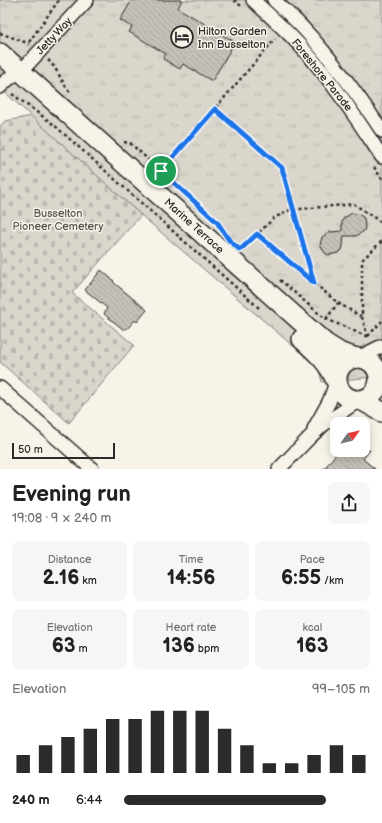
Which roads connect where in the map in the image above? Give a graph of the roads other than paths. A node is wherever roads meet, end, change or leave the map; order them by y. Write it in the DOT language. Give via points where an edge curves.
graph roads {
  1 [pos="87,0"];
  2 [pos="274,0"];
  3 [pos="249,5"];
  4 [pos="0,53"];
  5 [pos="6,78"];
  6 [pos="382,131"];
  7 [pos="377,161"];
  8 [pos="382,346"];
  9 [pos="357,358"];
  10 [pos="380,378"];
  11 [pos="336,382"];
  12 [pos="0,388"];
  13 [pos="360,400"];
  14 [pos="382,412"];
  15 [pos="311,436"];
  16 [pos="92,469"];
  17 [pos="279,469"];
  1 -- 5 [label="street, Jetty Way" via="38,53"];
  2 -- 6 [label="street, Foreshore Parade" via="302,26 323,51"];
  3 -- 7 [label="street, Foreshore Parade" via="292,36 316,65 345,102"];
  4 -- 5 [label="street, Marine Terrace"];
  5 -- 9 [label="street, Marine Terrace" via="325,343"];
  5 -- 11 [label="street, Marine Terrace" via="317,352 329,366"];
  8 -- 9 [label="street"];
  9 -- 10 [label="street" via="370,362"];
  9 -- 11 [label="street" via="350,359 340,368"];
  10 -- 13 [label="street" via="371,395"];
  11 -- 13 [label="street" via="347,398"];
  11 -- 15 [label="street" via="329,402"];
  12 -- 16 [label="street"];
  13 -- 14 [label="street"];
  13 -- 15 [label="street" via="336,415"];
  15 -- 17 [label="street"];
}
